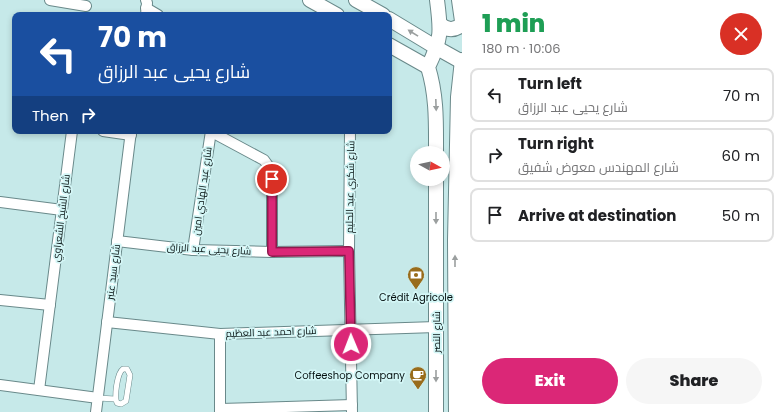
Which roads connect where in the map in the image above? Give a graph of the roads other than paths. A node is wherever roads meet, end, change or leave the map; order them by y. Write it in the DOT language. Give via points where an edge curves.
graph roads {
  1 [pos="50,0"];
  2 [pos="310,0"];
  3 [pos="356,0"];
  4 [pos="437,0"];
  5 [pos="459,0"];
  6 [pos="85,7"];
  7 [pos="332,12"];
  8 [pos="374,12"];
  9 [pos="462,21"];
  10 [pos="392,23"];
  11 [pos="440,24"];
  12 [pos="462,24"];
  13 [pos="392,47"];
  14 [pos="437,48"];
  15 [pos="462,61"];
  16 [pos="428,67"];
  17 [pos="460,97"];
  18 [pos="72,134"];
  19 [pos="131,134"];
  20 [pos="210,134"];
  21 [pos="216,134"];
  22 [pos="350,134"];
  23 [pos="436,146"];
  24 [pos="436,186"];
  25 [pos="0,202"];
  26 [pos="62,210"];
  27 [pos="458,240"];
  28 [pos="117,241"];
  29 [pos="193,250"];
  30 [pos="349,251"];
  31 [pos="272,252"];
  32 [pos="0,300"];
  33 [pos="0,304"];
  34 [pos="50,305"];
  35 [pos="107,322"];
  36 [pos="436,326"];
  37 [pos="350,329"];
  38 [pos="220,334"];
  39 [pos="0,385"];
  40 [pos="39,390"];
  41 [pos="98,398"];
  42 [pos="115,399"];
  43 [pos="352,408"];
  44 [pos="297,409"];
  45 [pos="220,410"];
  46 [pos="96,412"];
  47 [pos="436,412"];
  48 [pos="456,412"];
  1 -- 6 [label="street"];
  2 -- 7 [label="main road"];
  3 -- 8 [label="main road"];
  4 -- 11 [label="main road"];
  5 -- 9 [label="main road"];
  14 -- 10 [label="main road, one-way"];
  11 -- 12 [label="main road" via="444,28 454,30"];
  11 -- 14 [label="main road"];
  13 -- 16 [label="main road"];
  14 -- 15 [label="main road"];
  14 -- 16 [label="main road"];
  15 -- 17 [label="main road, شارع النصر"];
  16 -- 23 [label="main road, one-way" via="435,96"];
  17 -- 27 [label="main road, شارع النصر"];
  18 -- 26 [label="street, شارع الشيخ الشعراوي"];
  19 -- 28 [label="street, شارع سيد عنبر"];
  20 -- 29 [label="street, شارع عبد الهادي امين"];
  21 -- 31 [label="street" via="264,160 272,172"];
  22 -- 30 [label="street, شارع شكري عبد الحليم"];
  24 -- 36 [label="main road, شارع النصر, one-way"];
  25 -- 26 [label="street"];
  26 -- 34 [label="street, شارع الشيخ الشعراوي"];
  48 -- 27 [label="main road, شارع النصر, one-way"];
  28 -- 29 [label="street, شارع يحيى عبد الرزاق"];
  28 -- 35 [label="street, شارع سيد عنبر"];
  29 -- 31 [label="street, شارع يحيى عبد الرزاق"];
  30 -- 31 [label="street, شارع يحيى عبد الرزاق"];
  30 -- 37 [label="street, شارع شكري عبد الحليم"];
  32 -- 33 [label="street"];
  32 -- 34 [label="street"];
  34 -- 40 [label="street, شارع الشيخ الشعراوي"];
  35 -- 38 [label="street, شارع احمد عبد العظيم"];
  35 -- 41 [label="street, شارع سيد عنبر"];
  36 -- 37 [label="street, شارع احمد عبد العظيم"];
  36 -- 47 [label="main road, شارع النصر, one-way"];
  37 -- 38 [label="street, شارع احمد عبد العظيم"];
  37 -- 43 [label="street, شارع شكري عبد الحليم"];
  38 -- 45 [label="street"];
  39 -- 40 [label="street"];
  40 -- 41 [label="street"];
  41 -- 42 [label="lane"];
  41 -- 46 [label="street, شارع سيد عنبر"];
  42 -- 42 [label="lane" via="121,404 126,401 130,375 128,369 120,372"];
  43 -- 44 [label="street"];
  44 -- 45 [label="street"];
}
